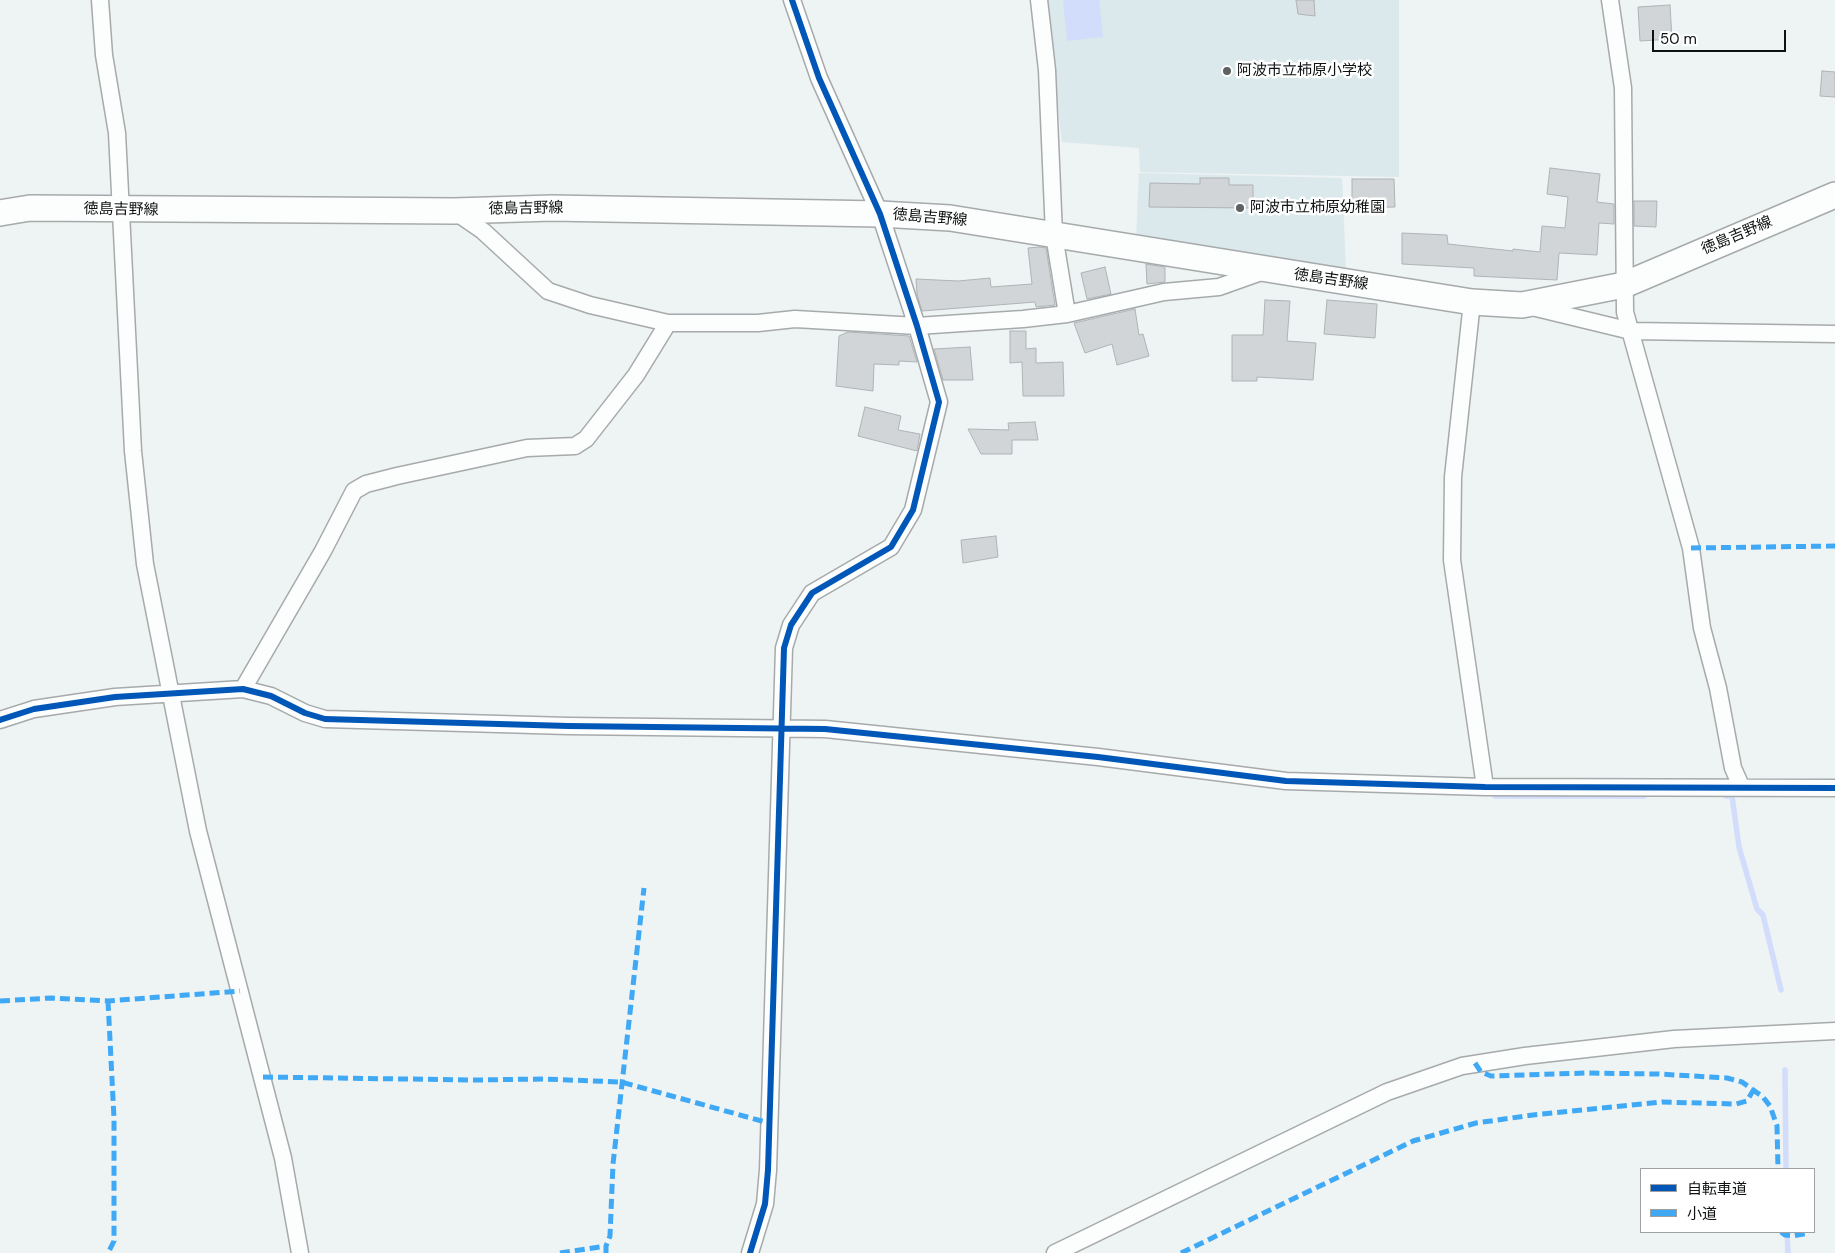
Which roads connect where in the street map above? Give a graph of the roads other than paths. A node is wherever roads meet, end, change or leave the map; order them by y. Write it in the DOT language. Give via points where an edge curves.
graph roads {
  1 [pos="100,0"];
  2 [pos="792,0"];
  3 [pos="1039,0"];
  4 [pos="1610,0"];
  5 [pos="1835,195"];
  6 [pos="120,210"];
  7 [pos="454,211"];
  8 [pos="0,214"];
  9 [pos="880,214"];
  10 [pos="1054,236"];
  11 [pos="1266,270"];
  12 [pos="1624,284"];
  13 [pos="1472,302"];
  14 [pos="1522,305"];
  15 [pos="1067,314"];
  16 [pos="668,323"];
  17 [pos="917,326"];
  18 [pos="1631,331"];
  19 [pos="1835,334"];
  20 [pos="243,689"];
  21 [pos="169,693"];
  22 [pos="0,720"];
  23 [pos="780,728"];
  24 [pos="1741,786"];
  25 [pos="1485,787"];
  26 [pos="1835,788"];
  27 [pos="1835,1031"];
  28 [pos="300,1253"];
  29 [pos="750,1253"];
  30 [pos="1055,1253"];
  1 -- 6 [label="street" via="104,55 117,133"];
  2 -- 9 [label="street" via="820,78"];
  3 -- 10 [label="street" via="1047,70"];
  4 -- 12 [label="street" via="1623,88"];
  5 -- 12 [label="main road, 徳島吉野線"];
  6 -- 7 [label="main road, 徳島吉野線"];
  6 -- 8 [label="main road, 徳島吉野線" via="30,208"];
  6 -- 21 [label="street" via="133,451 145,564"];
  7 -- 9 [label="main road, 徳島吉野線" via="552,208"];
  7 -- 16 [label="street" via="484,231 548,291 590,306"];
  9 -- 10 [label="main road, 徳島吉野線" via="950,218"];
  9 -- 17 [label="street"];
  10 -- 11 [label="main road, 徳島吉野線"];
  10 -- 15 [label="street"];
  11 -- 13 [label="main road, 徳島吉野線"];
  11 -- 15 [label="street" via="1219,287 1164,292"];
  12 -- 14 [label="main road, 徳島吉野線"];
  12 -- 18 [label="street" via="1625,312"];
  13 -- 14 [label="main road, 徳島吉野線"];
  13 -- 25 [label="street" via="1454,476 1452,560"];
  14 -- 18 [label="street"];
  15 -- 17 [label="street"];
  16 -- 17 [label="street" via="758,323 795,319"];
  16 -- 20 [label="street" via="636,375 586,439 575,446 527,448 398,476 366,484 354,491"];
  17 -- 23 [label="street" via="939,402 913,510 891,547 812,593 791,625 784,648"];
  18 -- 19 [label="street"];
  18 -- 24 [label="street" via="1691,548 1702,628 1718,688 1733,768"];
  20 -- 21 [label="street"];
  20 -- 23 [label="street" via="271,696 325,719"];
  21 -- 22 [label="street" via="34,709"];
  21 -- 28 [label="street" via="198,831 283,1158"];
  23 -- 25 [label="street" via="951,741 1286,781"];
  23 -- 29 [label="street" via="768,1170 765,1204"];
  24 -- 25 [label="street"];
  24 -- 26 [label="street"];
  27 -- 30 [label="street" via="1674,1039 1462,1066 1387,1092"];
}
